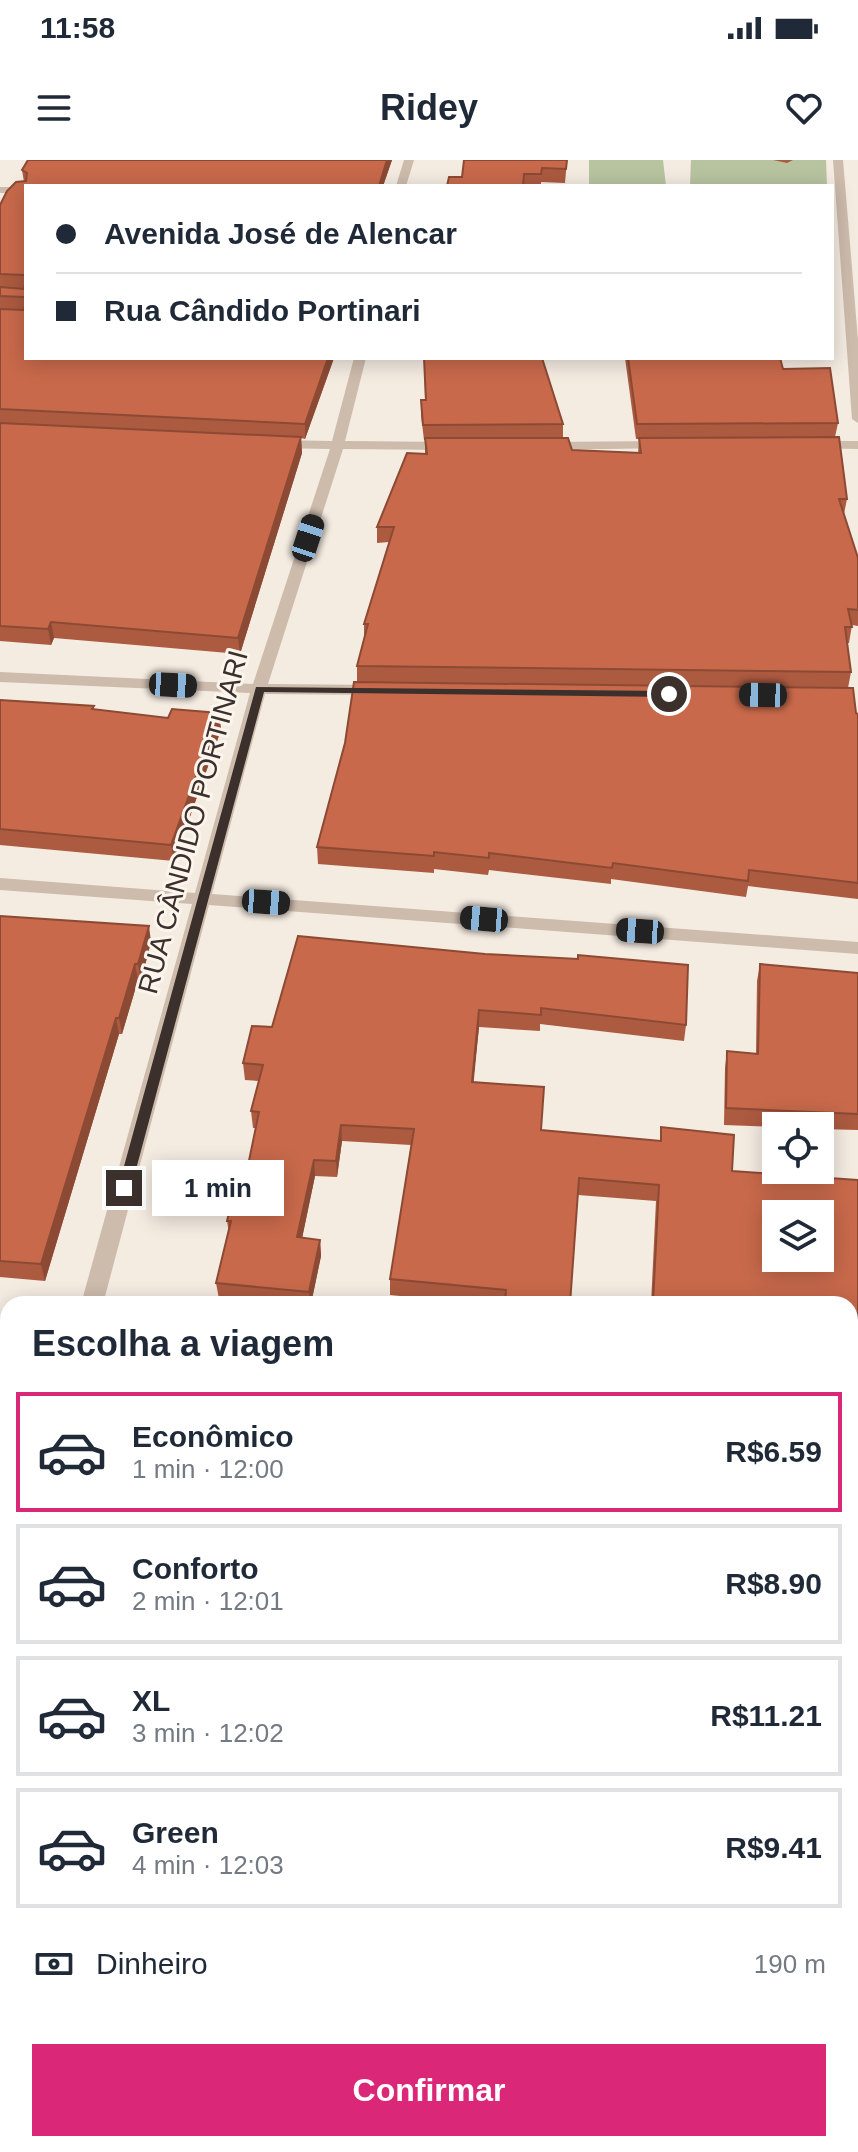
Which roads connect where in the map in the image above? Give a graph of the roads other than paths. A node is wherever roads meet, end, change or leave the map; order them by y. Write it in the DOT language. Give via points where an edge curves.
graph roads {
  1 [pos="409,160"];
  2 [pos="838,160"];
  3 [pos="402,184"];
  4 [pos="0,190"];
  5 [pos="24,190"];
  6 [pos="836,222"];
  7 [pos="858,223"];
  8 [pos="359,360"];
  9 [pos="858,419"];
  10 [pos="260,443"];
  11 [pos="684,445"];
  12 [pos="795,445"];
  13 [pos="858,445"];
  14 [pos="463,446"];
  15 [pos="526,446"];
  16 [pos="337,447"];
  17 [pos="0,677"];
  18 [pos="259,689"];
  19 [pos="401,691"];
  20 [pos="0,884"];
  21 [pos="203,897"];
  22 [pos="858,948"];
  23 [pos="94,1296"];
  1 -- 3 [label="street"];
  2 -- 6 [label="street"];
  4 -- 5 [label="street"];
  6 -- 7 [label="street"];
  6 -- 9 [label="street"];
  8 -- 16 [label="street, RUA CÂNDIDO PORTINARI"];
  10 -- 16 [label="street"];
  11 -- 15 [label="street"];
  12 -- 13 [label="street"];
  14 -- 16 [label="street"];
  16 -- 18 [label="street, RUA CÂNDIDO PORTINARI"];
  17 -- 18 [label="street"];
  18 -- 19 [label="street"];
  18 -- 21 [label="street, RUA CÂNDIDO PORTINARI"];
  20 -- 21 [label="street"];
  21 -- 22 [label="street"];
  21 -- 23 [label="street, RUA CÂNDIDO PORTINARI"];
}
